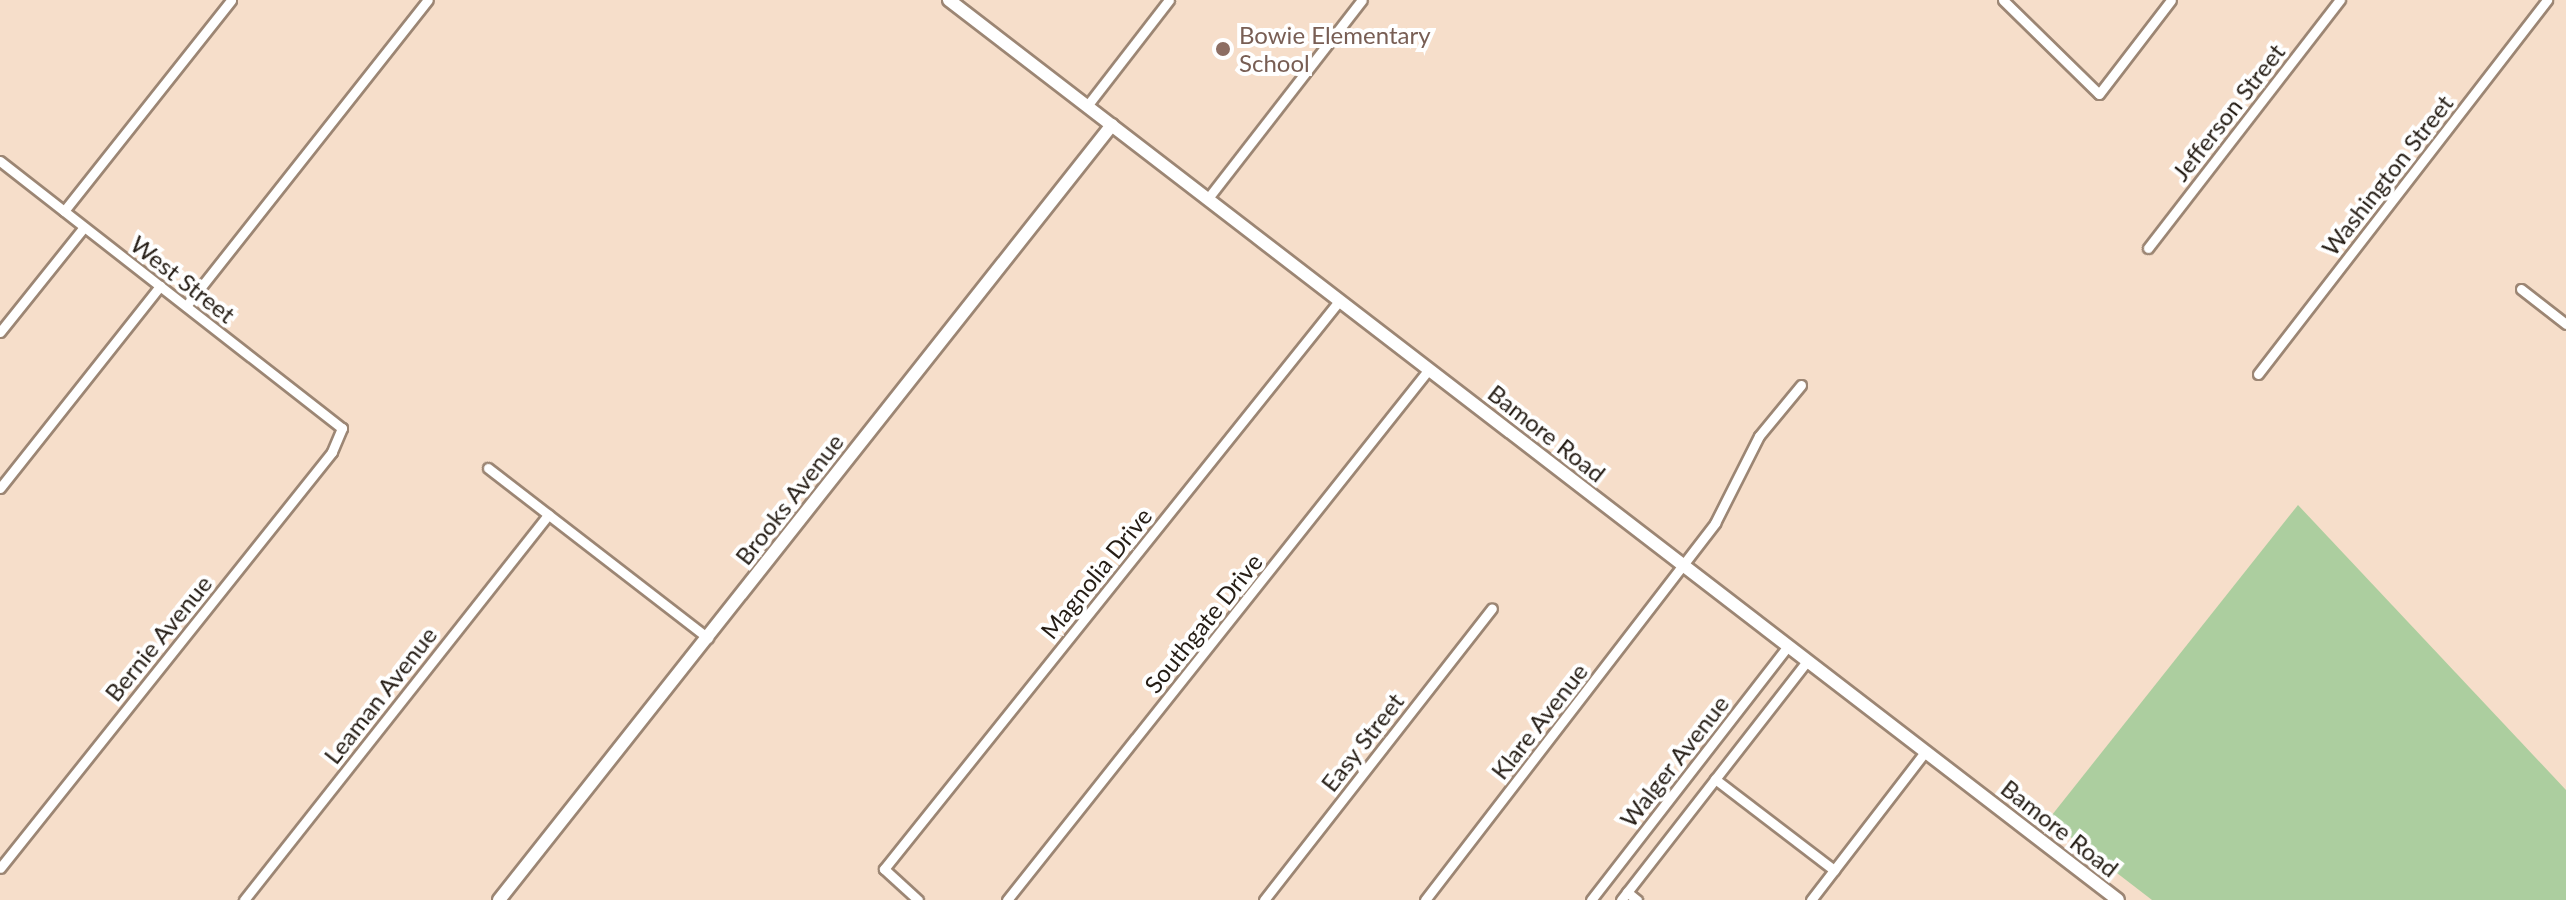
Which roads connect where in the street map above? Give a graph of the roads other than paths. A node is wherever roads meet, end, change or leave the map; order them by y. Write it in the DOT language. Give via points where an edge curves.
graph roads {
  1 [pos="231,0"];
  2 [pos="428,0"];
  3 [pos="949,0"];
  4 [pos="1169,0"];
  5 [pos="1362,0"];
  6 [pos="2171,0"];
  7 [pos="2340,0"];
  8 [pos="2547,0"];
  9 [pos="2008,2"];
  10 [pos="1087,106"];
  11 [pos="1112,125"];
  12 [pos="0,161"];
  13 [pos="1209,197"];
  14 [pos="64,211"];
  15 [pos="84,227"];
  16 [pos="2148,248"];
  17 [pos="160,286"];
  18 [pos="2521,289"];
  19 [pos="1339,301"];
  20 [pos="186,306"];
  21 [pos="2566,324"];
  22 [pos="0,332"];
  23 [pos="1429,369"];
  24 [pos="2258,374"];
  25 [pos="1801,385"];
  26 [pos="342,428"];
  27 [pos="488,468"];
  28 [pos="0,488"];
  29 [pos="548,515"];
  30 [pos="1684,565"];
  31 [pos="1492,608"];
  32 [pos="708,638"];
  33 [pos="1788,646"];
  34 [pos="1807,661"];
  35 [pos="1925,752"];
  36 [pos="1715,779"];
  37 [pos="0,868"];
  38 [pos="1834,870"];
  39 [pos="1624,896"];
  40 [pos="244,900"];
  41 [pos="499,900"];
  42 [pos="918,900"];
  43 [pos="1007,900"];
  44 [pos="1264,900"];
  45 [pos="1425,900"];
  46 [pos="1591,900"];
  47 [pos="1637,900"];
  48 [pos="1811,900"];
  49 [pos="2118,900"];
  1 -- 14 [label="street"];
  2 -- 20 [label="street"];
  3 -- 10 [label="street, Bamore Road"];
  4 -- 10 [label="street"];
  5 -- 13 [label="street"];
  6 -- 9 [label="street" via="2099,94"];
  7 -- 16 [label="street, Jefferson Street"];
  8 -- 24 [label="street, Washington Street"];
  10 -- 11 [label="street, Bamore Road"];
  11 -- 13 [label="street, Bamore Road"];
  11 -- 32 [label="street, Brooks Avenue"];
  12 -- 14 [label="street, West Street"];
  13 -- 19 [label="street, Bamore Road"];
  14 -- 15 [label="street, West Street"];
  15 -- 17 [label="street, West Street"];
  15 -- 22 [label="street"];
  17 -- 20 [label="street, West Street"];
  17 -- 28 [label="street"];
  18 -- 21 [label="street"];
  19 -- 23 [label="street, Bamore Road"];
  19 -- 42 [label="street, Magnolia Drive" via="884,869"];
  20 -- 26 [label="street, West Street"];
  23 -- 30 [label="street, Bamore Road"];
  23 -- 43 [label="street, Southgate Drive"];
  25 -- 30 [label="street, Klare Avenue" via="1759,436 1731,496"];
  26 -- 37 [label="street, Bernie Avenue" via="332,452"];
  27 -- 29 [label="street"];
  29 -- 32 [label="street"];
  29 -- 40 [label="street, Leaman Avenue"];
  30 -- 33 [label="street, Bamore Road"];
  30 -- 45 [label="street, Klare Avenue"];
  31 -- 44 [label="street, Easy Street"];
  32 -- 41 [label="street, Brooks Avenue"];
  33 -- 34 [label="street, Bamore Road"];
  33 -- 46 [label="street, Walger Avenue"];
  34 -- 35 [label="street, Bamore Road"];
  34 -- 36 [label="street, Walger Avenue"];
  35 -- 38 [label="street"];
  35 -- 49 [label="street, Bamore Road"];
  36 -- 38 [label="street"];
  36 -- 39 [label="street, Walger Avenue"];
  38 -- 48 [label="street"];
  39 -- 47 [label="street"];
}
